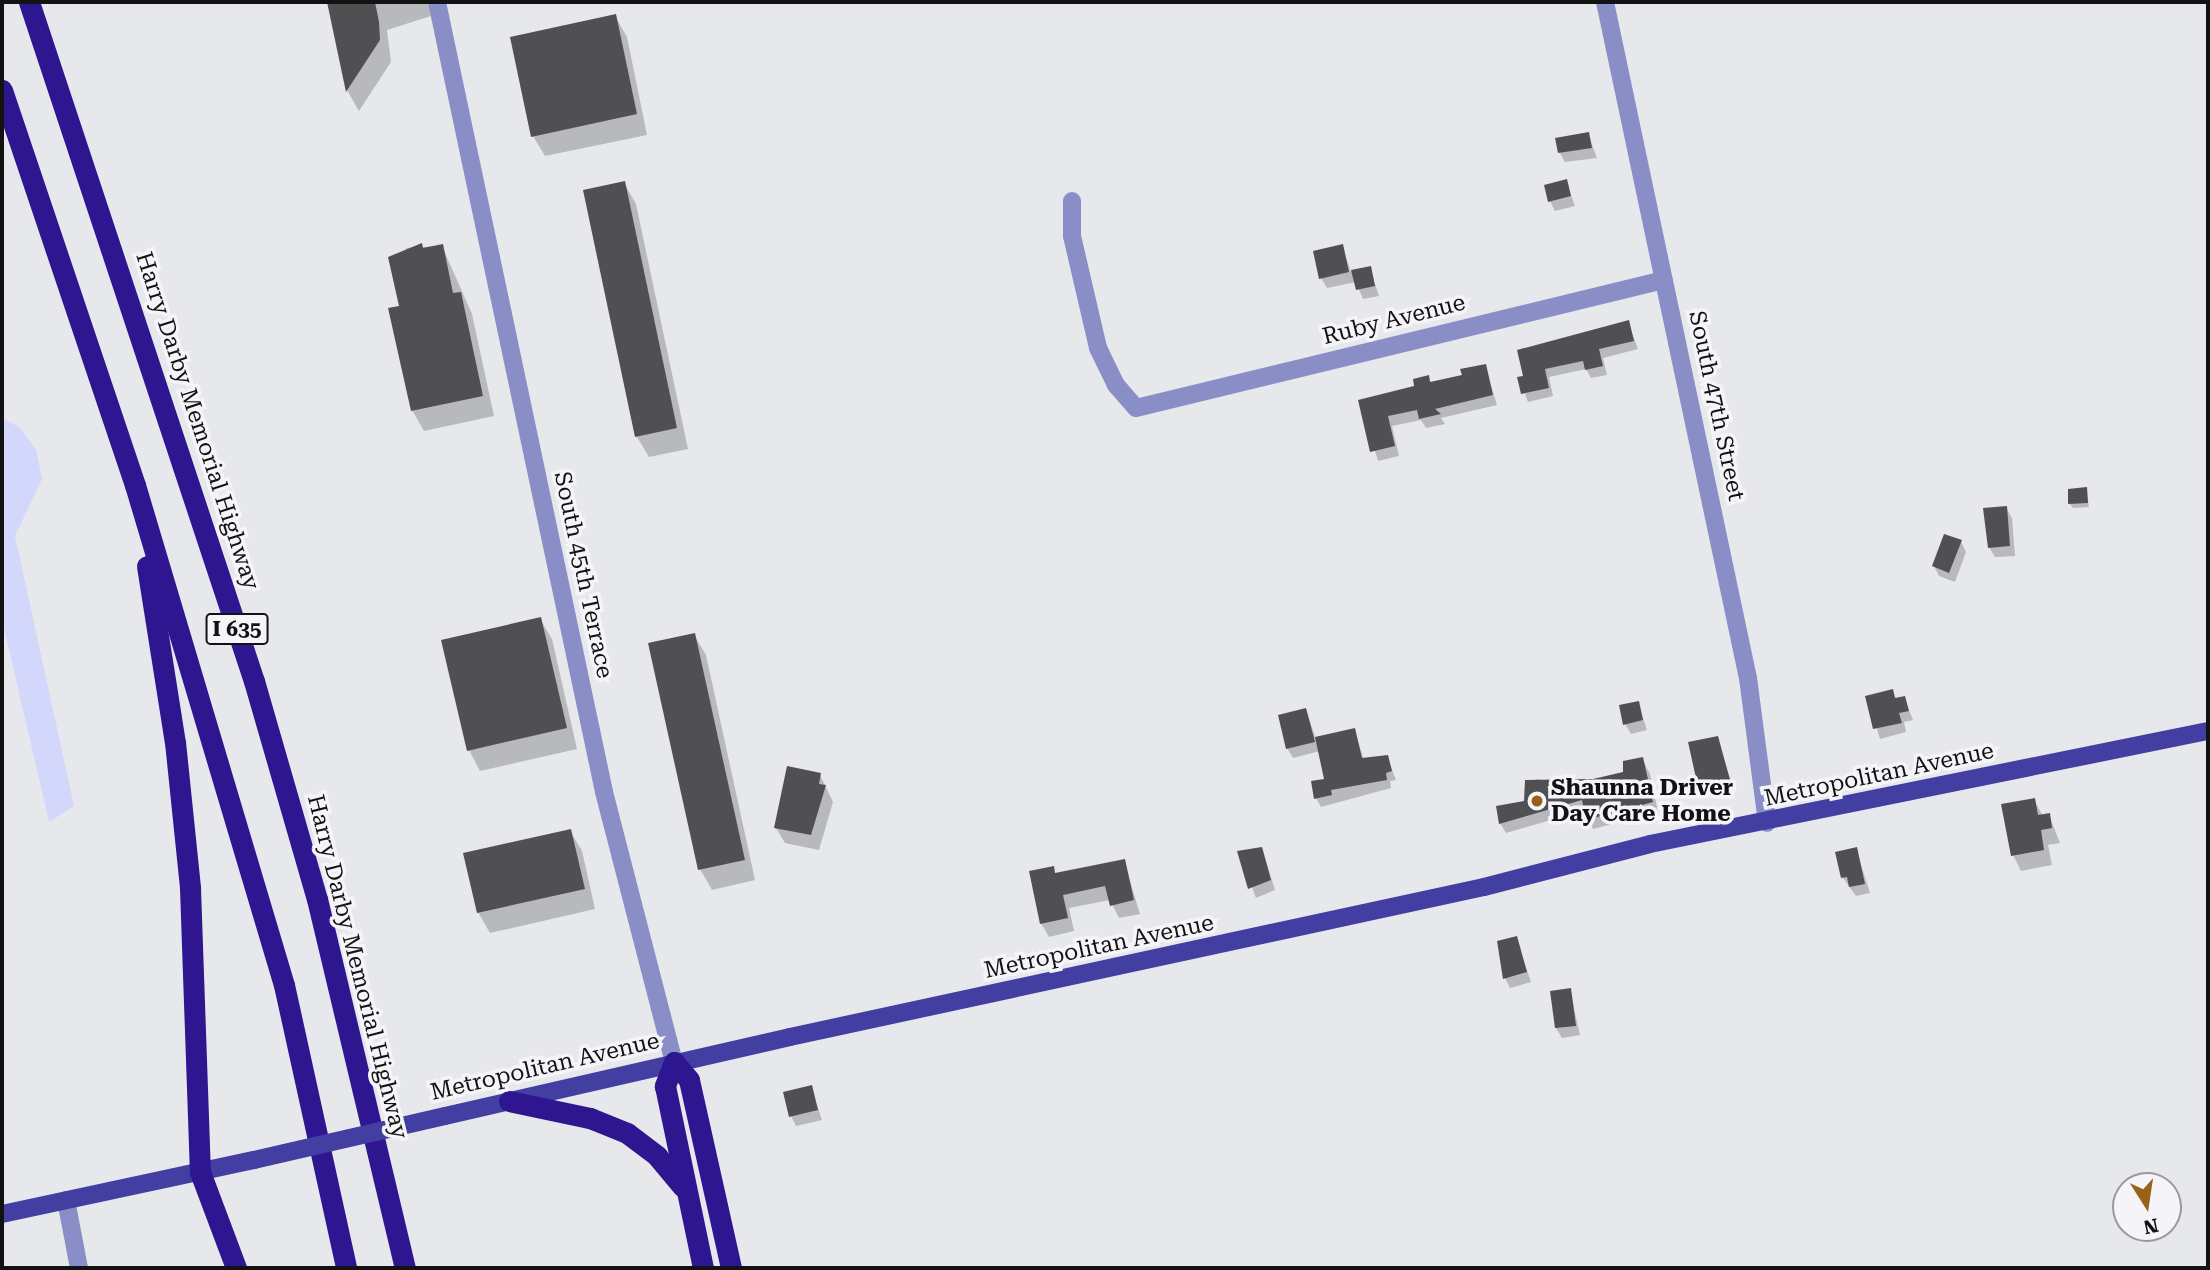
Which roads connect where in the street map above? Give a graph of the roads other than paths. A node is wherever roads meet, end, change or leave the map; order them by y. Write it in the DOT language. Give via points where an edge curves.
graph roads {
  1 [pos="29,2"];
  2 [pos="438,2"];
  3 [pos="1605,2"];
  4 [pos="2,90"];
  5 [pos="1072,201"];
  6 [pos="1664,280"];
  7 [pos="135,485"];
  8 [pos="2208,731"];
  9 [pos="1767,823"];
  10 [pos="674,1062"];
  11 [pos="509,1101"];
  12 [pos="200,1172"];
  13 [pos="683,1187"];
  14 [pos="66,1200"];
  15 [pos="2,1214"];
  16 [pos="79,1268"];
  17 [pos="236,1268"];
  18 [pos="346,1268"];
  19 [pos="405,1268"];
  20 [pos="704,1268"];
  21 [pos="731,1268"];
  1 -- 19 [label="highway, Harry Darby Memorial Highway / I 635" via="254,681 317,899"];
  2 -- 10 [label="street, South 45th Terrace" via="604,792"];
  3 -- 6 [label="street, South 47th Street"];
  4 -- 7 [label="highway, I 635"];
  5 -- 6 [label="street, Ruby Avenue" via="1072,236 1098,348 1116,385 1136,408"];
  6 -- 9 [label="street, South 47th Street" via="1748,678"];
  7 -- 12 [label="highway" via="175,742 190,888"];
  7 -- 18 [label="highway, I 635" via="284,985"];
  8 -- 9 [label="main road, Metropolitan Avenue"];
  9 -- 10 [label="main road, Metropolitan Avenue" via="1650,844 1305,927"];
  10 -- 11 [label="main road, Metropolitan Avenue"];
  10 -- 13 [label="highway" via="665,1086"];
  10 -- 21 [label="highway" via="689,1080"];
  11 -- 12 [label="main road, Metropolitan Avenue, bridge"];
  11 -- 13 [label="highway" via="590,1118 627,1133 657,1156"];
  12 -- 14 [label="main road, Metropolitan Avenue"];
  12 -- 17 [label="highway"];
  13 -- 20 [label="highway"];
  14 -- 15 [label="main road, Metropolitan Avenue"];
  14 -- 16 [label="street"];
}
